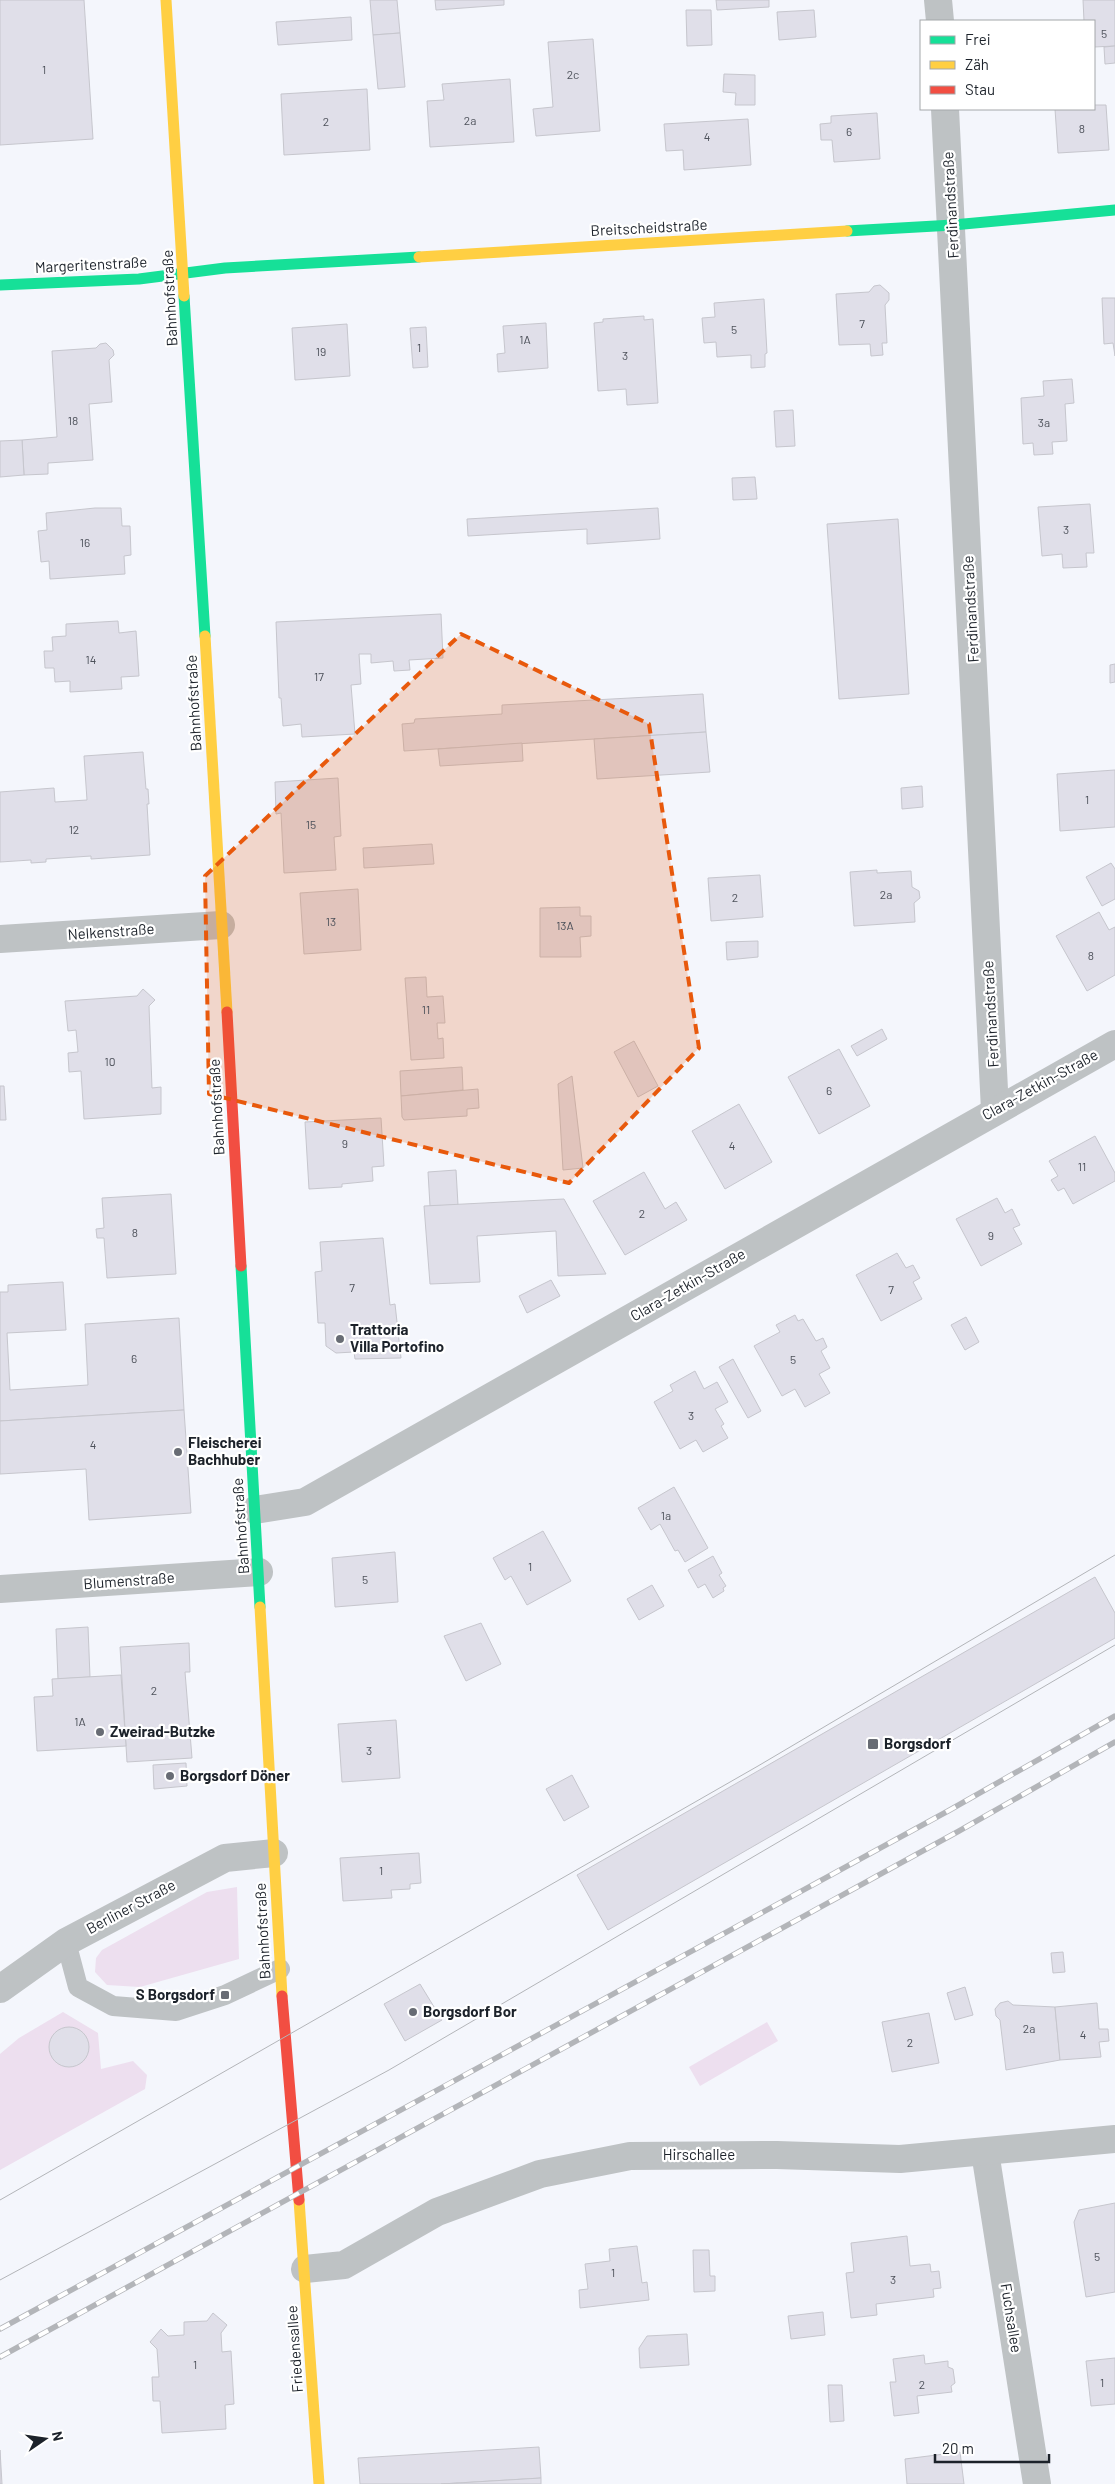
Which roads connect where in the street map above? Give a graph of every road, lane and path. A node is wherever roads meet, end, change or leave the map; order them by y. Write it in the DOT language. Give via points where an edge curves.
graph roads {
  1 [pos="166,0"];
  2 [pos="938,0"];
  3 [pos="940,20"];
  4 [pos="945,110"];
  5 [pos="1115,210"];
  6 [pos="953,225"];
  7 [pos="184,272"];
  8 [pos="0,285"];
  9 [pos="221,925"];
  10 [pos="0,939"];
  11 [pos="1115,1044"];
  12 [pos="995,1110"];
  13 [pos="255,1510"];
  14 [pos="259,1572"];
  15 [pos="0,1589"];
  16 [pos="274,1853"];
  17 [pos="66,1942"];
  18 [pos="280,1969"];
  19 [pos="0,1989"];
  20 [pos="1115,2139"];
  21 [pos="985,2152"];
  22 [pos="300,2212"];
  23 [pos="305,2269"];
  24 [pos="320,2484"];
  25 [pos="1037,2484"];
  1 -- 7 [label="street, Bahnhofstraße"];
  2 -- 3 [label="street"];
  4 -- 6 [label="street, Ferdinandstraße"];
  5 -- 6 [label="street, Breitscheidstraße"];
  6 -- 7 [label="street, Breitscheidstraße"];
  6 -- 12 [label="street, Ferdinandstraße"];
  7 -- 8 [label="street, Margeritenstraße" via="138,279"];
  7 -- 9 [label="street, Bahnhofstraße"];
  9 -- 10 [label="street, Nelkenstraße"];
  9 -- 13 [label="street, Bahnhofstraße"];
  11 -- 12 [label="street, Clara-Zetkin-Straße"];
  12 -- 13 [label="street, Clara-Zetkin-Straße" via="305,1502"];
  13 -- 14 [label="street, Bahnhofstraße"];
  14 -- 15 [label="street, Blumenstraße"];
  14 -- 16 [label="street, Bahnhofstraße"];
  16 -- 17 [label="street, Berliner Straße" via="225,1858"];
  16 -- 18 [label="street, Bahnhofstraße"];
  17 -- 18 [label="lane" via="78,1987 113,2006 176,2011 234,1991"];
  17 -- 19 [label="street, Berliner Straße"];
  18 -- 22 [label="street, Bahnhofstraße"];
  20 -- 21 [label="street, Hirschallee"];
  21 -- 23 [label="street, Hirschallee" via="900,2159 777,2155 630,2156 540,2174 437,2212 344,2265"];
  21 -- 25 [label="street, Fuchsallee"];
  22 -- 23 [label="street, Friedensallee"];
  23 -- 24 [label="street, Friedensallee"];
}
